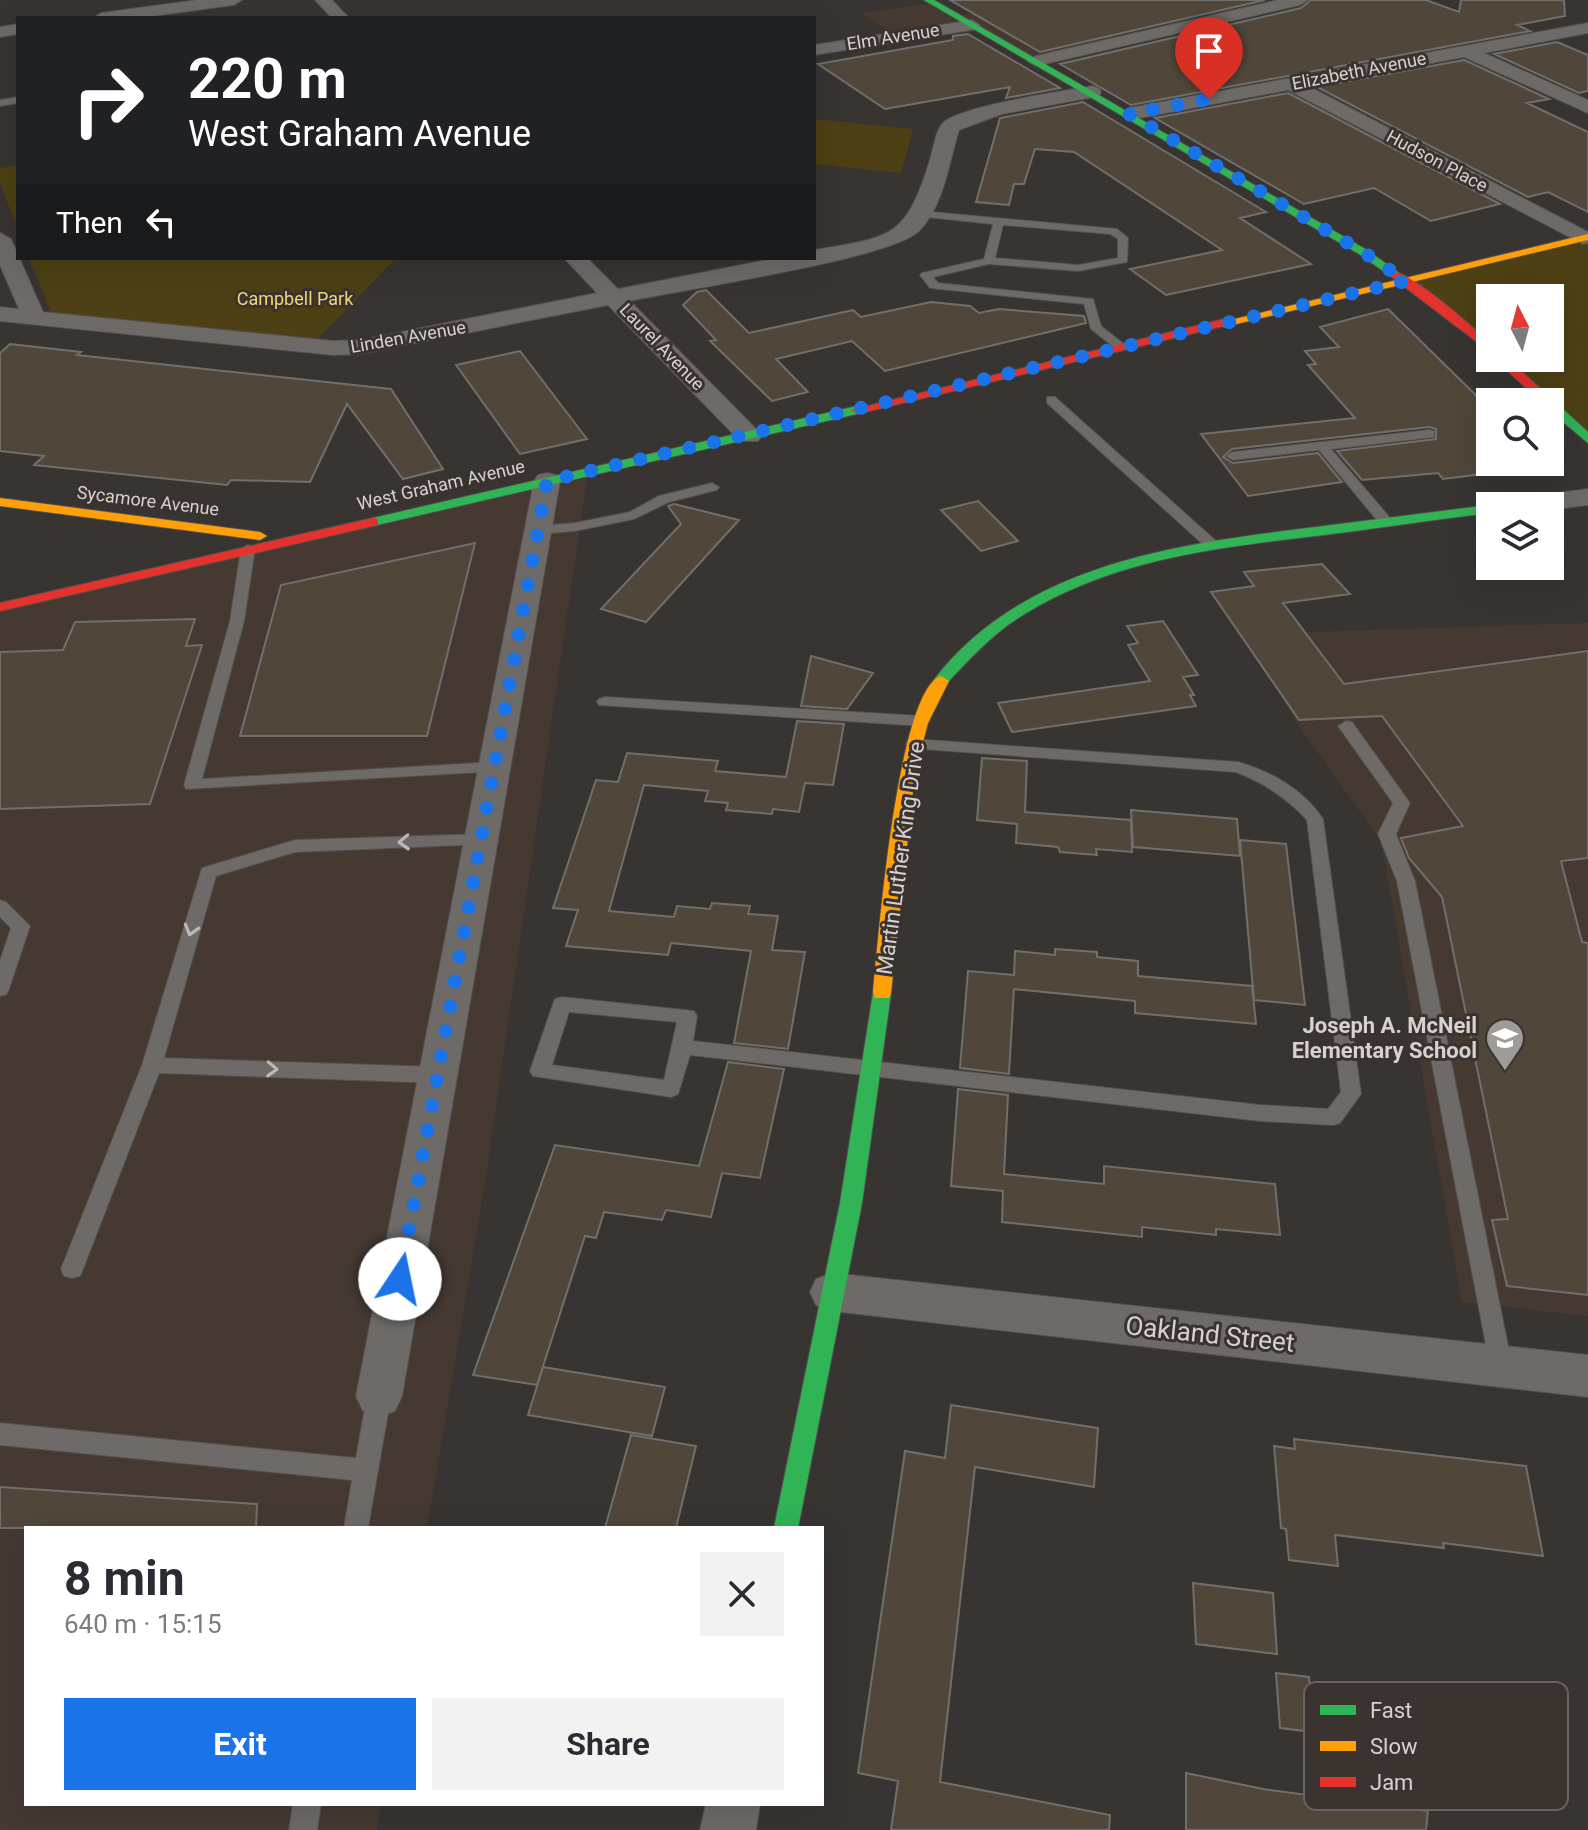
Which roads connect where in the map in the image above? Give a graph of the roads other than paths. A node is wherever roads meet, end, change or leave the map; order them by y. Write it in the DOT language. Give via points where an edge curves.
graph roads {
  1 [pos="234,0"];
  2 [pos="323,0"];
  3 [pos="928,0"];
  4 [pos="1300,0"];
  5 [pos="116,16"];
  6 [pos="339,16"];
  7 [pos="972,25"];
  8 [pos="1588,28"];
  9 [pos="816,50"];
  10 [pos="1466,51"];
  11 [pos="1036,61"];
  12 [pos="1291,84"];
  13 [pos="1092,92"];
  14 [pos="1588,107"];
  15 [pos="1129,114"];
  16 [pos="921,214"];
  17 [pos="999,221"];
  18 [pos="1586,238"];
  19 [pos="0,239"];
  20 [pos="816,257"];
  21 [pos="577,260"];
  22 [pos="802,260"];
  23 [pos="989,261"];
  24 [pos="1406,281"];
  25 [pos="613,297"];
  26 [pos="0,314"];
  27 [pos="34,318"];
  28 [pos="1476,337"];
  29 [pos="1123,348"];
  30 [pos="1515,372"];
  31 [pos="1533,388"];
  32 [pos="1051,400"];
  33 [pos="1564,417"];
  34 [pos="1429,434"];
  35 [pos="749,436"];
  36 [pos="1588,439"];
  37 [pos="1322,446"];
  38 [pos="1233,456"];
  39 [pos="547,481"];
  40 [pos="712,487"];
  41 [pos="1588,497"];
  42 [pos="1564,500"];
  43 [pos="0,502"];
  44 [pos="1476,511"];
  45 [pos="92,514"];
  46 [pos="1386,522"];
  47 [pos="539,530"];
  48 [pos="113,538"];
  49 [pos="290,540"];
  50 [pos="1211,544"];
  51 [pos="248,549"];
  52 [pos="112,560"];
  53 [pos="84,587"];
  54 [pos="0,607"];
  55 [pos="605,702"];
  56 [pos="922,721"];
  57 [pos="1346,726"];
  58 [pos="914,744"];
  59 [pos="495,767"];
  60 [pos="482,840"];
  61 [pos="0,906"];
  62 [pos="0,989"];
  63 [pos="683,1047"];
  64 [pos="152,1065"];
  65 [pos="872,1068"];
  66 [pos="438,1075"];
  67 [pos="72,1269"];
  68 [pos="832,1292"];
  69 [pos="1501,1366"];
  70 [pos="1588,1376"];
  71 [pos="379,1396"];
  72 [pos="0,1434"];
  73 [pos="366,1470"];
  74 [pos="356,1526"];
  75 [pos="786,1526"];
  76 [pos="307,1806"];
  77 [pos="733,1806"];
  78 [pos="303,1830"];
  79 [pos="728,1830"];
  1 -- 5 [label="street"];
  2 -- 6 [label="street"];
  3 -- 7 [label="street"];
  4 -- 11 [label="street"];
  7 -- 9 [label="street, Elm Avenue"];
  7 -- 11 [label="street"];
  8 -- 10 [label="street, Elizabeth Avenue"];
  10 -- 12 [label="street, Elizabeth Avenue"];
  10 -- 14 [label="street"];
  11 -- 13 [label="street"];
  12 -- 15 [label="street, Elizabeth Avenue"];
  12 -- 18 [label="street, Hudson Place"];
  13 -- 15 [label="street"];
  13 -- 16 [label="street" via="998,109 950,127"];
  15 -- 24 [label="street"];
  16 -- 17 [label="lane"];
  16 -- 20 [label="street, Linden Avenue" via="899,235"];
  17 -- 23 [label="lane"];
  17 -- 23 [label="lane" via="1113,231 1123,238 1123,260 1078,268"];
  18 -- 24 [label="street, West Graham Avenue"];
  19 -- 27 [label="street"];
  21 -- 25 [label="street, Laurel Avenue"];
  22 -- 25 [label="street, Linden Avenue"];
  23 -- 29 [label="lane" via="926,275 934,286 1089,301 1095,327"];
  24 -- 28 [label="street"];
  24 -- 29 [label="street, West Graham Avenue"];
  25 -- 27 [label="street, Linden Avenue" via="395,341 333,348"];
  25 -- 35 [label="street, Laurel Avenue"];
  26 -- 27 [label="street, Linden Avenue"];
  29 -- 35 [label="street, West Graham Avenue"];
  30 -- 31 [label="street"];
  32 -- 50 [label="lane"];
  33 -- 36 [label="street"];
  34 -- 37 [label="lane"];
  35 -- 39 [label="street, West Graham Avenue"];
  37 -- 38 [label="lane"];
  37 -- 46 [label="lane"];
  39 -- 47 [label="street"];
  39 -- 49 [label="street, West Graham Avenue"];
  40 -- 47 [label="lane" via="664,499 634,515"];
  41 -- 42 [label="street"];
  43 -- 45 [label="street, Sycamore Avenue"];
  44 -- 46 [label="street, Martin Luther King Drive"];
  45 -- 48 [label="street"];
  45 -- 49 [label="street, Sycamore Avenue"];
  46 -- 50 [label="street, Martin Luther King Drive"];
  47 -- 59 [label="street"];
  49 -- 51 [label="street, West Graham Avenue"];
  50 -- 56 [label="street, Martin Luther King Drive" via="1091,573 1018,608 952,667"];
  51 -- 53 [label="street, West Graham Avenue"];
  51 -- 59 [label="lane" via="237,621 192,785"];
  52 -- 53 [label="street"];
  53 -- 54 [label="street, West Graham Avenue"];
  55 -- 56 [label="lane"];
  56 -- 58 [label="street, Martin Luther King Drive"];
  57 -- 69 [label="lane" via="1402,803 1387,834 1406,881"];
  58 -- 65 [label="street, Martin Luther King Drive"];
  58 -- 65 [label="lane" via="1238,767 1271,779 1298,798 1315,819 1351,1094 1333,1117"];
  59 -- 60 [label="street"];
  60 -- 64 [label="lane, one-way" via="295,846 208,872"];
  60 -- 66 [label="street"];
  61 -- 62 [label="lane" via="21,926"];
  63 -- 63 [label="lane" via="671,1089 540,1071 562,1004 687,1016"];
  63 -- 65 [label="lane"];
  64 -- 66 [label="lane, one-way"];
  64 -- 67 [label="lane"];
  65 -- 68 [label="street, Martin Luther King Drive"];
  66 -- 71 [label="street"];
  68 -- 69 [label="street, Oakland Street"];
  68 -- 75 [label="street, Martin Luther King Drive"];
  69 -- 70 [label="street, Oakland Street"];
  71 -- 73 [label="lane"];
  72 -- 73 [label="lane"];
  73 -- 74 [label="lane"];
  76 -- 78 [label="lane"];
  77 -- 79 [label="street"];
}
